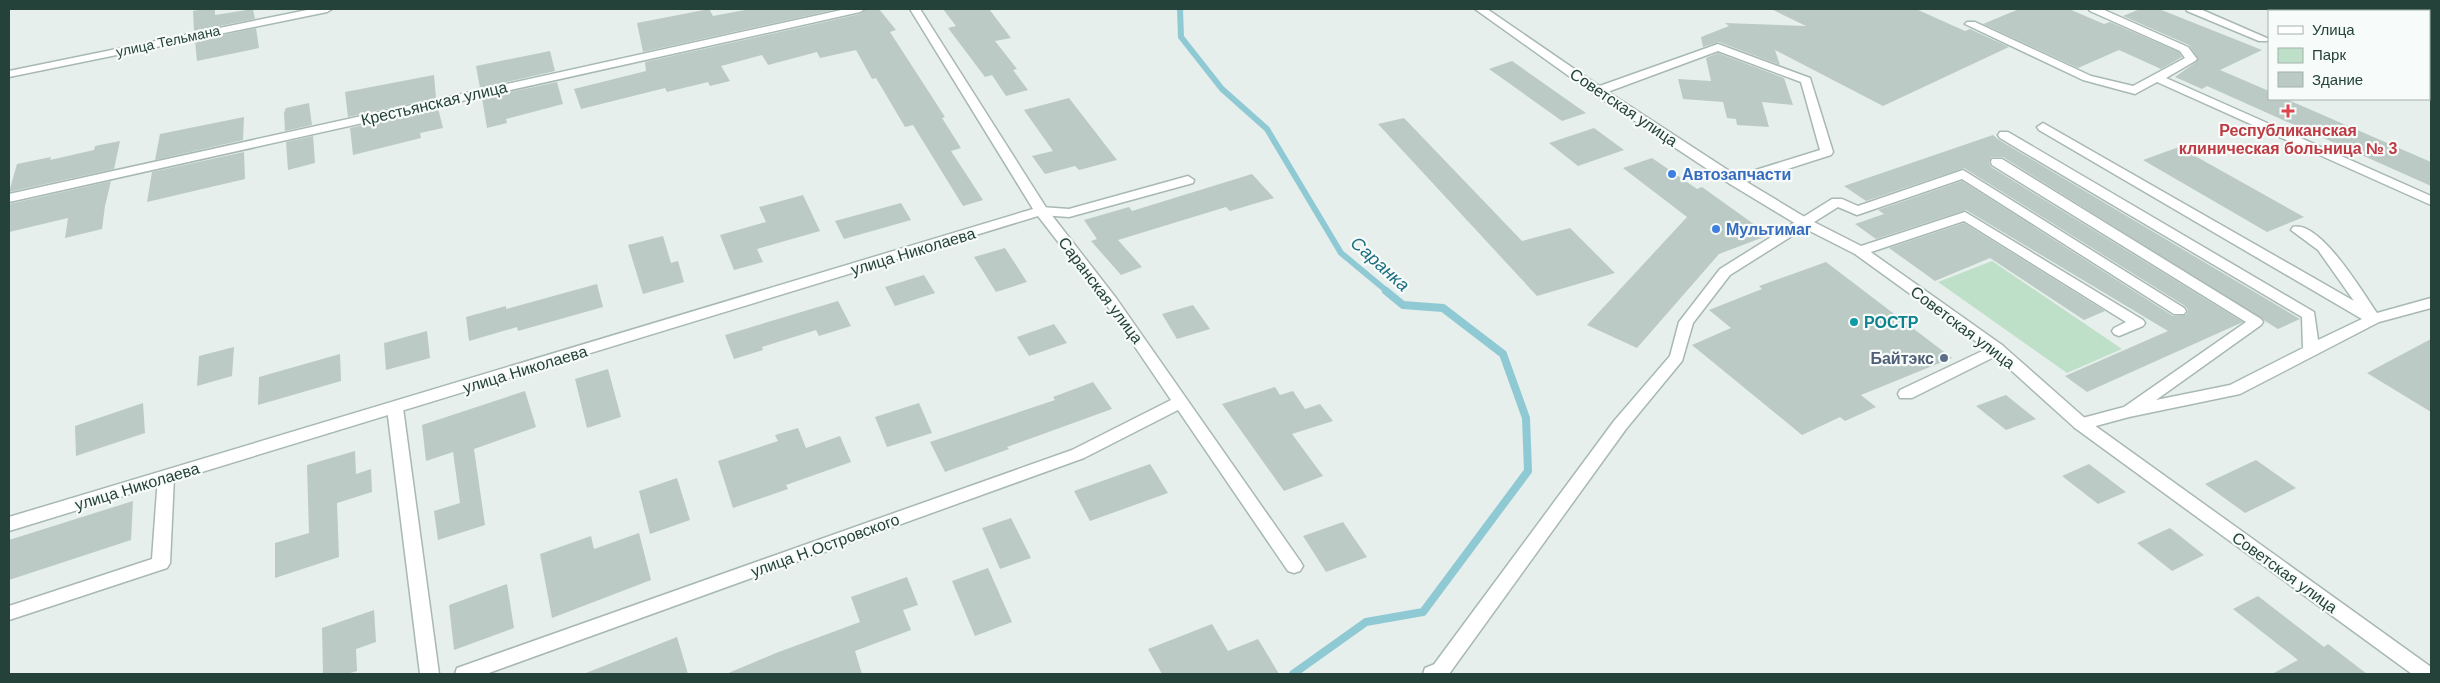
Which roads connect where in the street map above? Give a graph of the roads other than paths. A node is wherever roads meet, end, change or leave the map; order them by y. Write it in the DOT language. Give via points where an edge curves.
graph roads {
  1 [pos="327,9"];
  2 [pos="860,9"];
  3 [pos="915,9"];
  4 [pos="1480,9"];
  5 [pos="2094,9"];
  6 [pos="2191,9"];
  7 [pos="1971,24"];
  8 [pos="2263,38"];
  9 [pos="9,74"];
  10 [pos="2157,78"];
  11 [pos="1598,91"];
  12 [pos="2043,127"];
  13 [pos="2004,135"];
  14 [pos="1997,162"];
  15 [pos="1188,180"];
  16 [pos="1734,181"];
  17 [pos="9,198"];
  18 [pos="2431,201"];
  19 [pos="1041,211"];
  20 [pos="1802,222"];
  21 [pos="2298,230"];
  22 [pos="1860,251"];
  23 [pos="2431,303"];
  24 [pos="2179,311"];
  25 [pos="2374,320"];
  26 [pos="2119,331"];
  27 [pos="1997,349"];
  28 [pos="2312,350"];
  29 [pos="1906,394"];
  30 [pos="1180,402"];
  31 [pos="395,408"];
  32 [pos="2128,411"];
  33 [pos="2081,424"];
  34 [pos="166,477"];
  35 [pos="9,524"];
  36 [pos="1294,566"];
  37 [pos="9,613"];
  38 [pos="1438,671"];
  39 [pos="430,674"];
  40 [pos="464,674"];
  41 [pos="2426,674"];
  1 -- 9 [label="street, улица Тельмана"];
  2 -- 17 [label="street, Крестьянская улица"];
  3 -- 19 [label="street, Саранская улица"];
  4 -- 11 [label="street, Советская улица"];
  5 -- 10 [label="street" via="2184,49 2191,59"];
  6 -- 8 [label="street"];
  7 -- 10 [label="street" via="2087,78 2135,90"];
  10 -- 18 [label="street"];
  11 -- 16 [label="street, Советская улица"];
  11 -- 16 [label="street" via="1718,47 1806,80 1827,152"];
  12 -- 25 [label="street"];
  13 -- 28 [label="street" via="2309,315"];
  14 -- 32 [label="street" via="2256,322"];
  15 -- 19 [label="street" via="1069,213"];
  16 -- 20 [label="street, Советская улица"];
  19 -- 30 [label="street, Саранская улица" via="1111,301"];
  19 -- 31 [label="street, улица Николаева"];
  20 -- 22 [label="street, Советская улица"];
  20 -- 24 [label="street" via="1837,202 1857,211 1963,174"];
  20 -- 38 [label="street" via="1725,272 1686,322 1677,357 1620,425"];
  21 -- 25 [label="street" via="2323,247"];
  22 -- 26 [label="street" via="1965,216 2138,323"];
  22 -- 27 [label="street, Советская улица"];
  23 -- 25 [label="street"];
  25 -- 28 [label="street"];
  27 -- 29 [label="street"];
  27 -- 33 [label="street, Советская улица"];
  28 -- 32 [label="street" via="2234,390"];
  30 -- 36 [label="street, Саранская улица"];
  30 -- 40 [label="street, улица Н.Островского" via="1078,454"];
  31 -- 34 [label="street, улица Николаева"];
  31 -- 39 [label="street"];
  32 -- 33 [label="street"];
  33 -- 41 [label="street, Советская улица"];
  34 -- 35 [label="street, улица Николаева"];
  34 -- 37 [label="street" via="161,563"];
}
